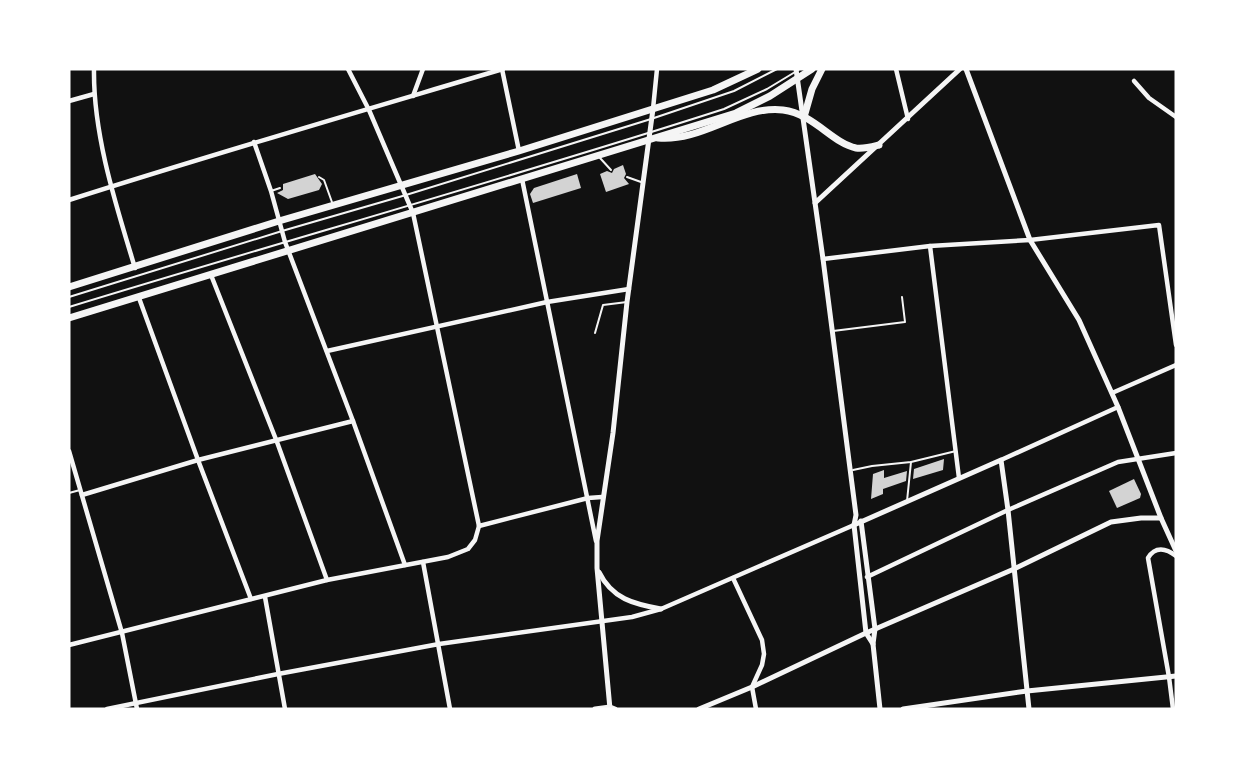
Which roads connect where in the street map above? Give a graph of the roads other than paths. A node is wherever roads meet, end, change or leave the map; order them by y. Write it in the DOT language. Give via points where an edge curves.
graph roads {
  1 [pos="94,69"];
  2 [pos="348,69"];
  3 [pos="423,69"];
  4 [pos="503,69"];
  5 [pos="657,69"];
  6 [pos="758,69"];
  7 [pos="777,69"];
  8 [pos="812,69"];
  9 [pos="822,69"];
  10 [pos="896,69"];
  11 [pos="960,69"];
  12 [pos="966,69"];
  13 [pos="798,72"];
  14 [pos="1134,81"];
  15 [pos="94,94"];
  16 [pos="413,96"];
  17 [pos="69,101"];
  18 [pos="653,109"];
  19 [pos="369,110"];
  20 [pos="804,117"];
  21 [pos="1176,117"];
  22 [pos="651,119"];
  23 [pos="908,119"];
  24 [pos="650,137"];
  25 [pos="254,142"];
  26 [pos="879,145"];
  27 [pos="519,151"];
  28 [pos="598,156"];
  29 [pos="611,170"];
  30 [pos="319,177"];
  31 [pos="627,177"];
  32 [pos="522,179"];
  33 [pos="642,182"];
  34 [pos="401,186"];
  35 [pos="111,187"];
  36 [pos="280,188"];
  37 [pos="271,191"];
  38 [pos="406,195"];
  39 [pos="69,200"];
  40 [pos="815,203"];
  41 [pos="333,205"];
  42 [pos="412,210"];
  43 [pos="279,221"];
  44 [pos="282,231"];
  45 [pos="1030,240"];
  46 [pos="287,246"];
  47 [pos="930,246"];
  48 [pos="823,259"];
  49 [pos="135,268"];
  50 [pos="211,275"];
  51 [pos="69,287"];
  52 [pos="629,289"];
  53 [pos="69,297"];
  54 [pos="139,297"];
  55 [pos="902,297"];
  56 [pos="547,302"];
  57 [pos="627,302"];
  58 [pos="69,307"];
  59 [pos="69,318"];
  60 [pos="436,325"];
  61 [pos="832,331"];
  62 [pos="595,333"];
  63 [pos="1176,345"];
  64 [pos="327,351"];
  65 [pos="1176,365"];
  66 [pos="1112,393"];
  67 [pos="1118,408"];
  68 [pos="353,421"];
  69 [pos="277,442"];
  70 [pos="69,451"];
  71 [pos="956,451"];
  72 [pos="1176,453"];
  73 [pos="1137,458"];
  74 [pos="198,460"];
  75 [pos="1000,460"];
  76 [pos="911,462"];
  77 [pos="850,471"];
  78 [pos="75,472"];
  79 [pos="69,474"];
  80 [pos="959,478"];
  81 [pos="81,492"];
  82 [pos="69,493"];
  83 [pos="602,497"];
  84 [pos="588,498"];
  85 [pos="907,501"];
  86 [pos="1008,510"];
  87 [pos="856,515"];
  88 [pos="1161,518"];
  89 [pos="862,522"];
  90 [pos="854,525"];
  91 [pos="479,526"];
  92 [pos="597,541"];
  93 [pos="1176,553"];
  94 [pos="423,562"];
  95 [pos="405,565"];
  96 [pos="597,568"];
  97 [pos="1014,569"];
  98 [pos="867,577"];
  99 [pos="733,578"];
  100 [pos="327,580"];
  101 [pos="264,597"];
  102 [pos="251,599"];
  103 [pos="661,609"];
  104 [pos="603,620"];
  105 [pos="875,629"];
  106 [pos="123,633"];
  107 [pos="866,633"];
  108 [pos="438,644"];
  109 [pos="873,644"];
  110 [pos="69,645"];
  111 [pos="278,674"];
  112 [pos="1176,676"];
  113 [pos="1169,677"];
  114 [pos="752,687"];
  115 [pos="1027,691"];
  116 [pos="137,706"];
  117 [pos="612,708"];
  118 [pos="106,709"];
  119 [pos="285,709"];
  120 [pos="450,709"];
  121 [pos="595,709"];
  122 [pos="699,709"];
  123 [pos="756,709"];
  124 [pos="880,709"];
  125 [pos="903,709"];
  126 [pos="1029,709"];
  127 [pos="1173,709"];
  1 -- 15 [label="street"];
  2 -- 19 [label="street"];
  3 -- 16 [label="street"];
  4 -- 16 [label="street"];
  4 -- 27 [label="street"];
  5 -- 18 [label="street"];
  6 -- 18 [label="main road" via="713,90"];
  7 -- 22 [label="lane" via="735,91"];
  8 -- 13 [label="main road"];
  9 -- 20 [label="main road"];
  10 -- 23 [label="street"];
  11 -- 23 [label="street"];
  12 -- 45 [label="street"];
  13 -- 20 [label="street"];
  13 -- 24 [label="main road" via="770,96 736,113"];
  14 -- 21 [label="street" via="1149,98"];
  15 -- 17 [label="street"];
  15 -- 35 [label="street"];
  16 -- 19 [label="street"];
  18 -- 22 [label="street"];
  18 -- 27 [label="main road"];
  19 -- 25 [label="street"];
  19 -- 34 [label="street"];
  20 -- 24 [label="main road" via="768,110 680,139"];
  20 -- 26 [label="main road" via="852,147"];
  20 -- 40 [label="street"];
  22 -- 24 [label="street"];
  22 -- 38 [label="lane"];
  23 -- 26 [label="street"];
  24 -- 28 [label="main road"];
  24 -- 33 [label="street"];
  24 -- 42 [label="lane"];
  25 -- 35 [label="street"];
  25 -- 37 [label="street"];
  26 -- 40 [label="street"];
  27 -- 34 [label="main road"];
  28 -- 29 [label="lane"];
  28 -- 32 [label="main road"];
  30 -- 41 [label="lane" via="324,180"];
  31 -- 33 [label="lane"];
  32 -- 42 [label="main road"];
  32 -- 56 [label="street"];
  33 -- 52 [label="street"];
  34 -- 38 [label="street"];
  34 -- 41 [label="main road"];
  35 -- 39 [label="street"];
  35 -- 49 [label="street"];
  36 -- 37 [label="lane"];
  37 -- 43 [label="street"];
  38 -- 42 [label="street"];
  38 -- 44 [label="lane"];
  40 -- 48 [label="street"];
  41 -- 43 [label="main road"];
  42 -- 46 [label="main road"];
  42 -- 60 [label="street"];
  43 -- 44 [label="street"];
  43 -- 49 [label="main road"];
  44 -- 46 [label="street"];
  44 -- 53 [label="lane"];
  45 -- 47 [label="street"];
  45 -- 63 [label="street" via="1159,225"];
  45 -- 66 [label="street" via="1071,305"];
  46 -- 50 [label="main road"];
  46 -- 58 [label="lane"];
  46 -- 64 [label="street"];
  47 -- 48 [label="street"];
  47 -- 71 [label="street"];
  48 -- 61 [label="street"];
  49 -- 51 [label="main road"];
  50 -- 54 [label="main road"];
  50 -- 69 [label="street"];
  52 -- 56 [label="street"];
  52 -- 57 [label="street"];
  54 -- 59 [label="main road"];
  54 -- 74 [label="street"];
  55 -- 61 [label="lane" via="904,322"];
  56 -- 60 [label="street"];
  56 -- 84 [label="street"];
  57 -- 62 [label="lane" via="603,305"];
  57 -- 83 [label="street"];
  60 -- 64 [label="street"];
  60 -- 91 [label="street"];
  61 -- 77 [label="street"];
  64 -- 68 [label="street"];
  65 -- 66 [label="street"];
  66 -- 67 [label="street"];
  67 -- 73 [label="street"];
  67 -- 75 [label="street"];
  68 -- 69 [label="street"];
  68 -- 95 [label="street"];
  69 -- 74 [label="street"];
  69 -- 100 [label="street"];
  70 -- 78 [label="street"];
  71 -- 76 [label="lane"];
  71 -- 80 [label="street"];
  72 -- 73 [label="street"];
  73 -- 86 [label="street" via="1118,462"];
  73 -- 88 [label="street"];
  74 -- 81 [label="street"];
  74 -- 102 [label="street"];
  75 -- 80 [label="street"];
  75 -- 86 [label="street"];
  76 -- 77 [label="lane"];
  76 -- 85 [label="lane"];
  77 -- 87 [label="street"];
  78 -- 79 [label="lane"];
  78 -- 81 [label="street"];
  80 -- 85 [label="street"];
  81 -- 82 [label="lane"];
  81 -- 106 [label="street"];
  83 -- 84 [label="street"];
  83 -- 92 [label="street"];
  84 -- 91 [label="street"];
  84 -- 92 [label="street"];
  85 -- 89 [label="street"];
  86 -- 97 [label="street"];
  86 -- 98 [label="street"];
  87 -- 89 [label="street"];
  87 -- 90 [label="street"];
  88 -- 93 [label="street"];
  88 -- 97 [label="street" via="1111,522"];
  89 -- 90 [label="street"];
  89 -- 98 [label="street"];
  90 -- 99 [label="street"];
  90 -- 107 [label="street"];
  91 -- 94 [label="street" via="468,549"];
  92 -- 96 [label="street"];
  93 -- 113 [label="street" via="1157,549 1148,558"];
  94 -- 95 [label="street"];
  94 -- 108 [label="street"];
  95 -- 100 [label="street"];
  96 -- 103 [label="street" via="615,594"];
  96 -- 104 [label="street"];
  97 -- 105 [label="street"];
  97 -- 115 [label="street"];
  98 -- 105 [label="street"];
  99 -- 103 [label="street"];
  99 -- 114 [label="street" via="762,640 762,665"];
  100 -- 101 [label="street"];
  101 -- 102 [label="street"];
  101 -- 111 [label="street"];
  102 -- 106 [label="street"];
  103 -- 104 [label="street"];
  104 -- 108 [label="street"];
  104 -- 117 [label="street"];
  105 -- 107 [label="street"];
  105 -- 109 [label="street"];
  106 -- 110 [label="street"];
  106 -- 116 [label="street"];
  107 -- 109 [label="street"];
  107 -- 114 [label="street"];
  108 -- 111 [label="street"];
  108 -- 120 [label="street"];
  109 -- 124 [label="street"];
  111 -- 116 [label="street"];
  111 -- 119 [label="street"];
  112 -- 113 [label="street"];
  113 -- 115 [label="street"];
  113 -- 127 [label="street"];
  114 -- 122 [label="street"];
  114 -- 123 [label="street"];
  115 -- 125 [label="street"];
  115 -- 126 [label="street"];
  116 -- 118 [label="street"];
  117 -- 121 [label="street"];
}
